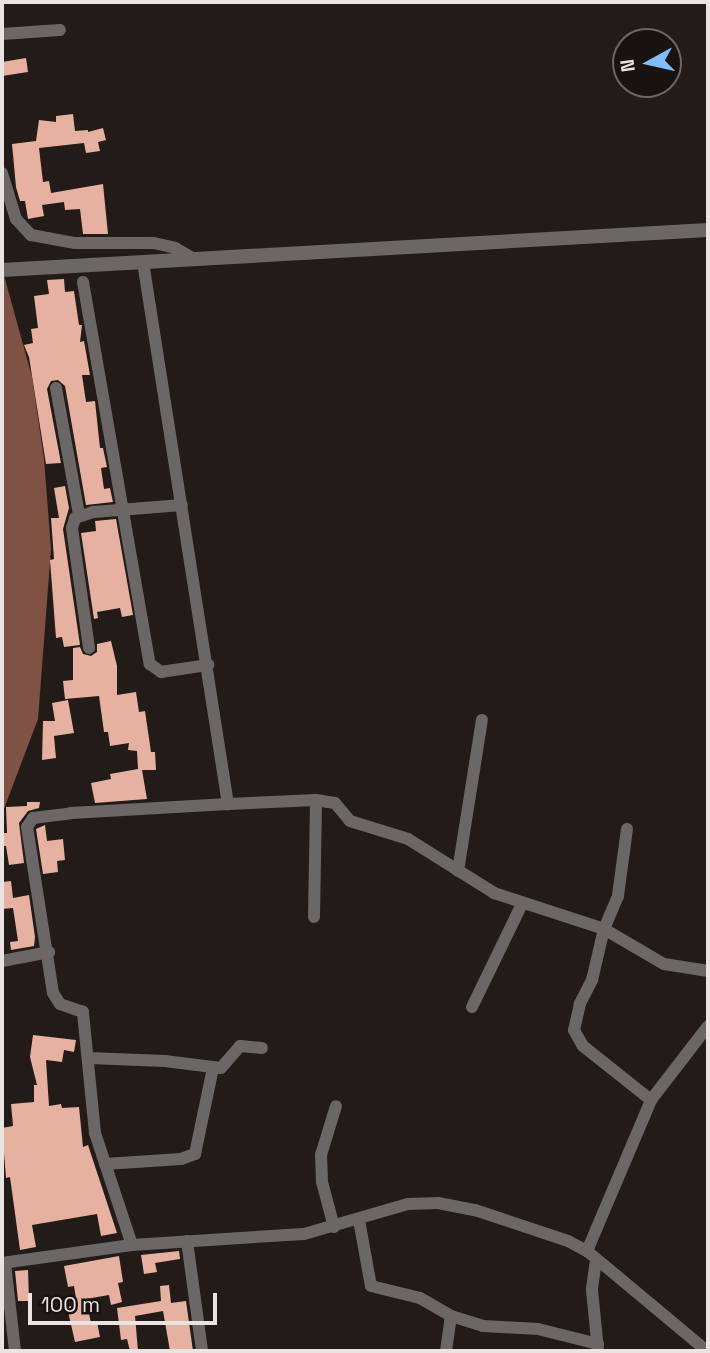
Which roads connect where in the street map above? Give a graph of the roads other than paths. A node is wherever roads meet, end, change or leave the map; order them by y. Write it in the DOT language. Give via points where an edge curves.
graph roads {
  1 [pos="61,30"];
  2 [pos="2,34"];
  3 [pos="2,173"];
  4 [pos="708,230"];
  5 [pos="708,241"];
  6 [pos="194,259"];
  7 [pos="143,262"];
  8 [pos="2,270"];
  9 [pos="83,282"];
  10 [pos="56,388"];
  11 [pos="182,505"];
  12 [pos="124,510"];
  13 [pos="79,515"];
  14 [pos="89,648"];
  15 [pos="208,665"];
  16 [pos="482,720"];
  17 [pos="316,800"];
  18 [pos="228,804"];
  19 [pos="626,829"];
  20 [pos="457,871"];
  21 [pos="522,904"];
  22 [pos="314,916"];
  23 [pos="604,929"];
  24 [pos="48,952"];
  25 [pos="2,961"];
  26 [pos="708,971"];
  27 [pos="472,1007"];
  28 [pos="708,1026"];
  29 [pos="262,1048"];
  30 [pos="89,1058"];
  31 [pos="213,1068"];
  32 [pos="651,1100"];
  33 [pos="336,1106"];
  34 [pos="105,1164"];
  35 [pos="359,1220"];
  36 [pos="334,1227"];
  37 [pos="187,1241"];
  38 [pos="132,1245"];
  39 [pos="591,1256"];
  40 [pos="3,1263"];
  41 [pos="451,1316"];
  42 [pos="598,1347"];
  43 [pos="15,1351"];
  44 [pos="202,1351"];
  45 [pos="446,1351"];
  46 [pos="707,1351"];
  1 -- 2 [label="street"];
  3 -- 6 [label="street" via="16,219 31,235 75,243 154,243"];
  4 -- 5 [label="street"];
  4 -- 6 [label="street"];
  6 -- 7 [label="street"];
  7 -- 8 [label="street"];
  7 -- 11 [label="street"];
  9 -- 12 [label="street"];
  10 -- 13 [label="street"];
  11 -- 12 [label="street"];
  11 -- 15 [label="street"];
  12 -- 13 [label="street"];
  12 -- 15 [label="street" via="150,664 161,672"];
  13 -- 14 [label="street" via="72,528"];
  15 -- 18 [label="street"];
  16 -- 20 [label="street"];
  17 -- 18 [label="street"];
  17 -- 20 [label="street" via="335,803 357,824 408,839"];
  17 -- 22 [label="street"];
  18 -- 24 [label="street" via="44,815 29,821"];
  19 -- 23 [label="street" via="618,896"];
  20 -- 21 [label="street"];
  21 -- 23 [label="street"];
  21 -- 27 [label="street"];
  23 -- 26 [label="street" via="664,964"];
  23 -- 32 [label="street" via="592,980 580,1004 575,1036"];
  24 -- 25 [label="street"];
  24 -- 30 [label="street" via="56,1000 83,1012"];
  28 -- 32 [label="street"];
  29 -- 31 [label="street" via="240,1046 224,1066"];
  30 -- 31 [label="street"];
  30 -- 34 [label="street" via="93,1123"];
  31 -- 34 [label="street" via="195,1154"];
  32 -- 39 [label="street"];
  33 -- 36 [label="street" via="321,1155 322,1181"];
  34 -- 38 [label="street"];
  35 -- 36 [label="street"];
  35 -- 39 [label="street" via="416,1203 453,1205 547,1232"];
  35 -- 41 [label="street" via="371,1286 420,1298"];
  36 -- 37 [label="street" via="304,1234"];
  37 -- 38 [label="street"];
  37 -- 44 [label="street"];
  38 -- 40 [label="street"];
  39 -- 42 [label="street"];
  39 -- 46 [label="street"];
  40 -- 43 [label="street"];
  41 -- 42 [label="street" via="483,1326 538,1329"];
  41 -- 45 [label="street"];
}
